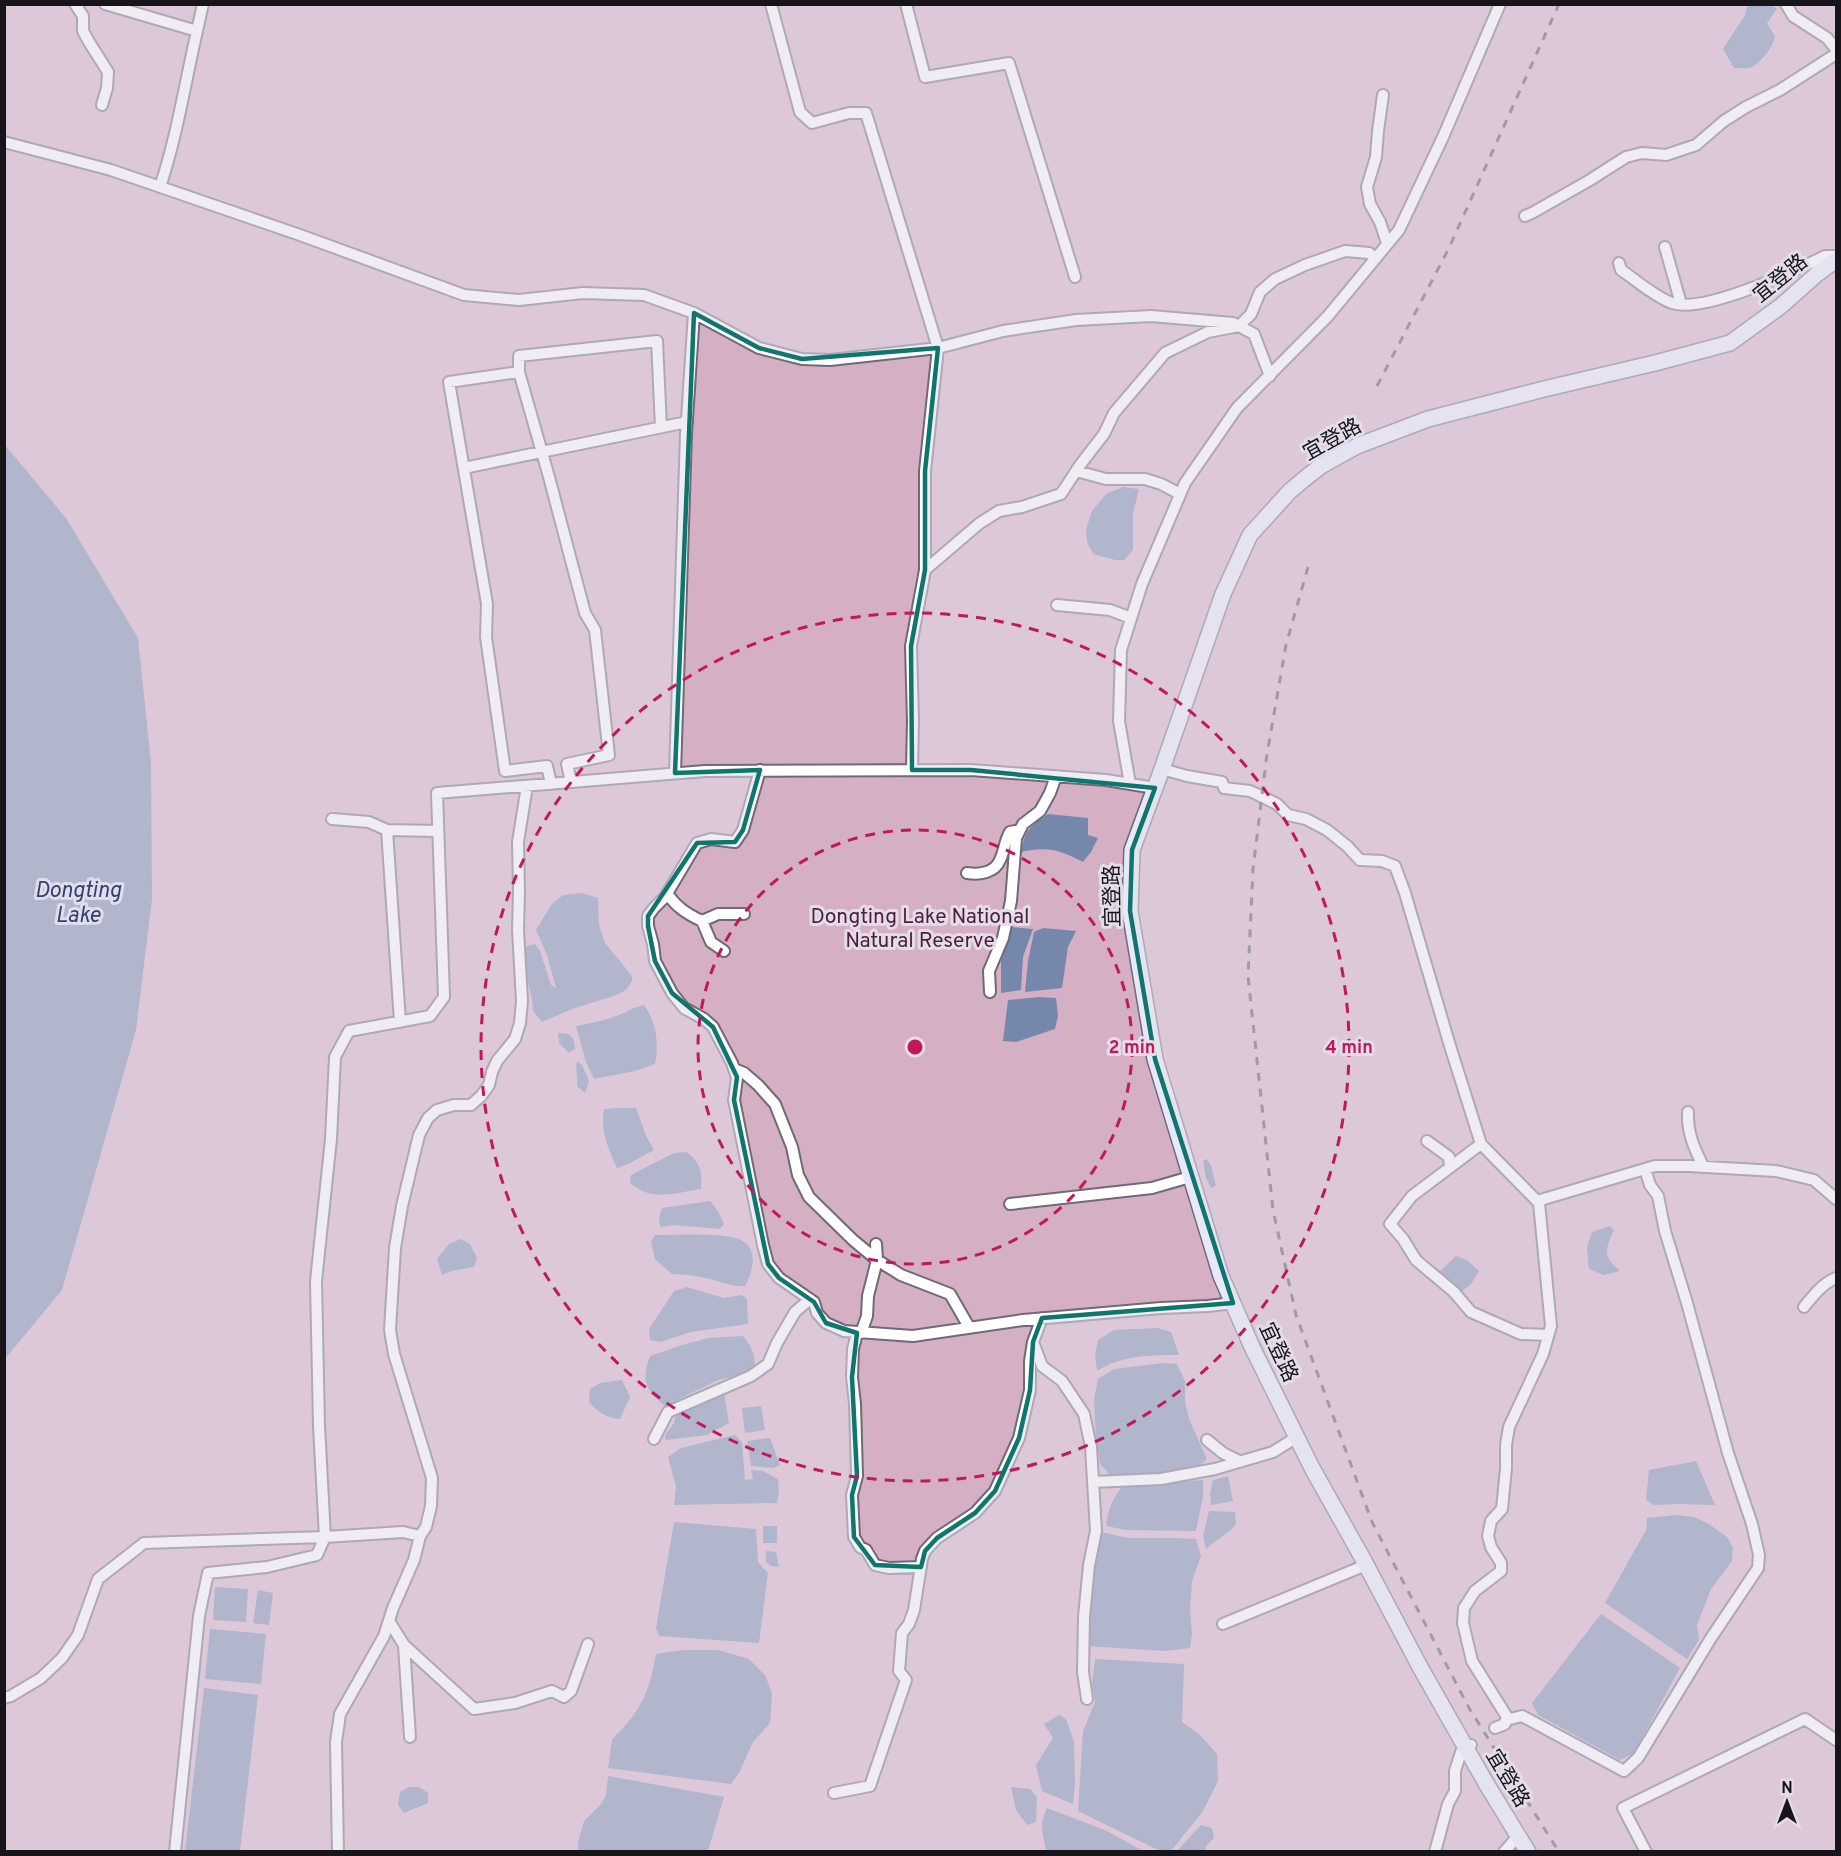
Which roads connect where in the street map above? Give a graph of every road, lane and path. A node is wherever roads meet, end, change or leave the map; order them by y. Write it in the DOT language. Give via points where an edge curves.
graph roads {
  1 [pos="75,4"];
  2 [pos="105,4"];
  3 [pos="202,4"];
  4 [pos="771,4"];
  5 [pos="906,4"];
  6 [pos="1500,4"];
  7 [pos="1786,4"];
  8 [pos="197,31"];
  9 [pos="1836,49"];
  10 [pos="1836,54"];
  11 [pos="1383,95"];
  12 [pos="102,105"];
  13 [pos="4,142"];
  14 [pos="160,187"];
  15 [pos="1525,216"];
  16 [pos="1386,240"];
  17 [pos="1665,247"];
  18 [pos="1376,258"];
  19 [pos="1836,258"];
  20 [pos="1619,263"];
  21 [pos="1075,277"];
  22 [pos="1681,304"];
  23 [pos="694,313"];
  24 [pos="1239,326"];
  25 [pos="938,348"];
  26 [pos="519,372"];
  27 [pos="1270,376"];
  28 [pos="687,422"];
  29 [pos="661,427"];
  30 [pos="542,452"];
  31 [pos="464,468"];
  32 [pos="1076,471"];
  33 [pos="1180,494"];
  34 [pos="925,570"];
  35 [pos="1057,606"];
  36 [pos="1131,618"];
  37 [pos="567,764"];
  38 [pos="547,766"];
  39 [pos="1162,769"];
  40 [pos="760,770"];
  41 [pos="912,770"];
  42 [pos="675,773"];
  43 [pos="1056,776"];
  44 [pos="571,782"];
  45 [pos="551,784"];
  46 [pos="1130,784"];
  47 [pos="527,786"];
  48 [pos="1155,788"];
  49 [pos="332,819"];
  50 [pos="387,830"];
  51 [pos="1020,830"];
  52 [pos="438,831"];
  53 [pos="967,873"];
  54 [pos="668,893"];
  55 [pos="744,914"];
  56 [pos="702,921"];
  57 [pos="724,951"];
  58 [pos="990,992"];
  59 [pos="400,1022"];
  60 [pos="734,1069"];
  61 [pos="1688,1112"];
  62 [pos="1427,1141"];
  63 [pos="1481,1144"];
  64 [pos="1703,1166"];
  65 [pos="1450,1167"];
  66 [pos="1645,1169"];
  67 [pos="1190,1177"];
  68 [pos="1836,1199"];
  69 [pos="1537,1201"];
  70 [pos="1010,1204"];
  71 [pos="876,1244"];
  72 [pos="877,1260"];
  73 [pos="1836,1278"];
  74 [pos="810,1299"];
  75 [pos="1233,1303"];
  76 [pos="1804,1307"];
  77 [pos="1042,1318"];
  78 [pos="969,1327"];
  79 [pos="859,1333"];
  80 [pos="1548,1335"];
  81 [pos="1033,1342"];
  82 [pos="1297,1437"];
  83 [pos="654,1439"];
  84 [pos="1207,1440"];
  85 [pos="1239,1461"];
  86 [pos="1093,1482"];
  87 [pos="420,1536"];
  88 [pos="325,1537"];
  89 [pos="1366,1564"];
  90 [pos="921,1567"];
  91 [pos="389,1621"];
  92 [pos="1223,1624"];
  93 [pos="588,1644"];
  94 [pos="404,1645"];
  95 [pos="4,1698"];
  96 [pos="1087,1699"];
  97 [pos="1506,1720"];
  98 [pos="1495,1728"];
  99 [pos="410,1737"];
  100 [pos="1836,1740"];
  101 [pos="1468,1747"];
  102 [pos="834,1793"];
  103 [pos="1518,1836"];
  104 [pos="175,1851"];
  105 [pos="338,1851"];
  106 [pos="1435,1851"];
  107 [pos="1504,1851"];
  108 [pos="1528,1851"];
  109 [pos="1646,1851"];
  1 -- 12 [label="street" via="83,16 88,42 108,72"];
  2 -- 8 [label="street"];
  3 -- 8 [label="street"];
  4 -- 25 [label="street" via="800,112 812,123 849,113 866,113"];
  5 -- 21 [label="street" via="925,77 1009,63"];
  6 -- 18 [label="street" via="1399,230"];
  7 -- 9 [label="street" via="1793,16 1827,38"];
  8 -- 14 [label="street"];
  10 -- 15 [label="street" via="1724,121 1696,145 1666,155 1642,153 1626,157"];
  11 -- 16 [label="street" via="1376,157 1367,187"];
  13 -- 14 [label="street"];
  14 -- 23 [label="street" via="464,295 519,300 583,293 644,295"];
  17 -- 22 [label="street"];
  18 -- 24 [label="street" via="1369,253 1345,251 1275,279 1260,292 1251,314"];
  18 -- 27 [label="street" via="1328,316"];
  19 -- 22 [label="street" via="1826,256 1727,297"];
  19 -- 39 [label="street, 宜登路" via="1781,306 1730,343 1428,419 1357,446 1321,466 1290,491 1250,535 1223,594"];
  20 -- 22 [label="street" via="1621,270 1653,292"];
  23 -- 25 [label="street" via="759,348 802,359 830,360"];
  23 -- 28 [label="street"];
  24 -- 25 [label="street" via="1151,316 1076,320 1003,330"];
  24 -- 27 [label="street" via="1254,334"];
  24 -- 32 [label="street" via="1208,332 1165,353 1114,413 1104,434"];
  25 -- 34 [label="street" via="925,471"];
  26 -- 29 [label="street" via="519,356 657,342"];
  26 -- 30 [label="street"];
  26 -- 31 [label="street" via="449,382"];
  27 -- 33 [label="street" via="1237,408"];
  28 -- 29 [label="street"];
  28 -- 42 [label="street"];
  29 -- 30 [label="street"];
  30 -- 31 [label="street"];
  30 -- 37 [label="street" via="585,614 595,630 609,755"];
  31 -- 38 [label="street" via="487,604 486,637 505,771"];
  32 -- 33 [label="street" via="1106,479 1145,479"];
  32 -- 34 [label="street" via="1061,494 999,512"];
  33 -- 36 [label="street"];
  34 -- 41 [label="street" via="911,646"];
  35 -- 36 [label="street" via="1110,610"];
  36 -- 46 [label="street" via="1121,650 1119,721"];
  37 -- 38 [label="street"];
  37 -- 44 [label="street"];
  38 -- 45 [label="street"];
  39 -- 48 [label="street, 宜登路"];
  39 -- 63 [label="street" via="1221,782 1224,788 1250,791 1277,804 1288,815 1328,830 1360,860 1395,866"];
  40 -- 41 [label="street"];
  40 -- 42 [label="street"];
  40 -- 54 [label="street" via="743,830 735,842 711,839 697,843"];
  41 -- 43 [label="street"];
  42 -- 44 [label="street"];
  43 -- 46 [label="street"];
  43 -- 51 [label="street" via="1040,811"];
  44 -- 45 [label="street"];
  45 -- 47 [label="street"];
  46 -- 48 [label="street"];
  47 -- 52 [label="street" via="437,793"];
  47 -- 87 [label="street" via="518,842 520,1023 481,1096 471,1105 437,1110 428,1118 419,1135 395,1248 390,1330 432,1478 431,1506"];
  48 -- 67 [label="street, 宜登路" via="1132,850 1130,911 1155,1059"];
  49 -- 50 [label="street" via="369,822"];
  50 -- 52 [label="street"];
  50 -- 59 [label="street"];
  51 -- 53 [label="street" via="1010,832 1000,861 990,871"];
  51 -- 58 [label="street" via="1003,938 989,971"];
  52 -- 59 [label="street" via="444,997 430,1016"];
  54 -- 56 [label="street" via="674,904"];
  54 -- 60 [label="street" via="648,916 656,961 684,1008 713,1027"];
  55 -- 56 [label="street" via="718,914"];
  56 -- 57 [label="street" via="711,942"];
  59 -- 88 [label="street" via="349,1031 335,1057 316,1281"];
  60 -- 72 [label="street" via="744,1073 775,1104 809,1197"];
  60 -- 74 [label="street" via="734,1100 768,1264 779,1278"];
  61 -- 64 [label="street" via="1692,1146"];
  62 -- 65 [label="street" via="1449,1157"];
  63 -- 65 [label="street"];
  63 -- 69 [label="street"];
  64 -- 66 [label="street"];
  64 -- 68 [label="street" via="1776,1171 1814,1180"];
  65 -- 80 [label="street" via="1412,1196 1390,1224 1416,1260 1472,1312 1521,1334"];
  66 -- 69 [label="street"];
  66 -- 97 [label="street" via="1658,1196 1728,1453 1752,1524 1758,1568 1638,1758 1624,1771 1522,1716"];
  67 -- 70 [label="street" via="1152,1188"];
  67 -- 75 [label="street, 宜登路"];
  69 -- 80 [label="street" via="1551,1326"];
  71 -- 72 [label="street"];
  72 -- 78 [label="street" via="901,1275 950,1294"];
  72 -- 79 [label="street" via="867,1316"];
  73 -- 76 [label="street"];
  74 -- 79 [label="street" via="826,1323"];
  74 -- 83 [label="street" via="795,1312 768,1364 751,1376 668,1412"];
  75 -- 77 [label="street"];
  75 -- 82 [label="street, 宜登路"];
  77 -- 78 [label="street"];
  77 -- 81 [label="street"];
  78 -- 79 [label="street" via="913,1336"];
  79 -- 90 [label="street" via="853,1349 852,1377 857,1476 852,1495 854,1537 875,1565"];
  80 -- 97 [label="street" via="1509,1427 1502,1509 1491,1521 1488,1536 1502,1563 1501,1571 1475,1592 1464,1608 1463,1623 1472,1661"];
  81 -- 86 [label="street" via="1042,1366 1062,1381 1084,1414"];
  81 -- 90 [label="street" via="1030,1390 1019,1438 995,1491 975,1513 937,1538 925,1551"];
  82 -- 85 [label="street" via="1273,1452"];
  82 -- 89 [label="street, 宜登路"];
  84 -- 85 [label="street"];
  85 -- 86 [label="street" via="1161,1479"];
  86 -- 96 [label="street" via="1096,1531 1084,1617 1083,1672"];
  87 -- 88 [label="street" via="404,1532"];
  87 -- 91 [label="street"];
  88 -- 95 [label="street" via="144,1543 98,1579 78,1635 62,1658 41,1678"];
  88 -- 104 [label="street" via="317,1555 267,1567 208,1573 199,1616"];
  89 -- 92 [label="street"];
  89 -- 101 [label="street, 宜登路"];
  90 -- 102 [label="street" via="914,1610 902,1633 898,1671 906,1680 870,1786"];
  91 -- 94 [label="street"];
  91 -- 105 [label="street" via="340,1714 336,1742"];
  93 -- 94 [label="street" via="571,1691 564,1697 552,1690 515,1703 474,1710"];
  94 -- 99 [label="street"];
  97 -- 98 [label="street"];
  100 -- 109 [label="street" via="1805,1719 1623,1808"];
  101 -- 103 [label="street, 宜登路"];
  101 -- 106 [label="street" via="1461,1752 1455,1771 1455,1791"];
  103 -- 107 [label="street"];
  103 -- 108 [label="street, 宜登路"];
}
